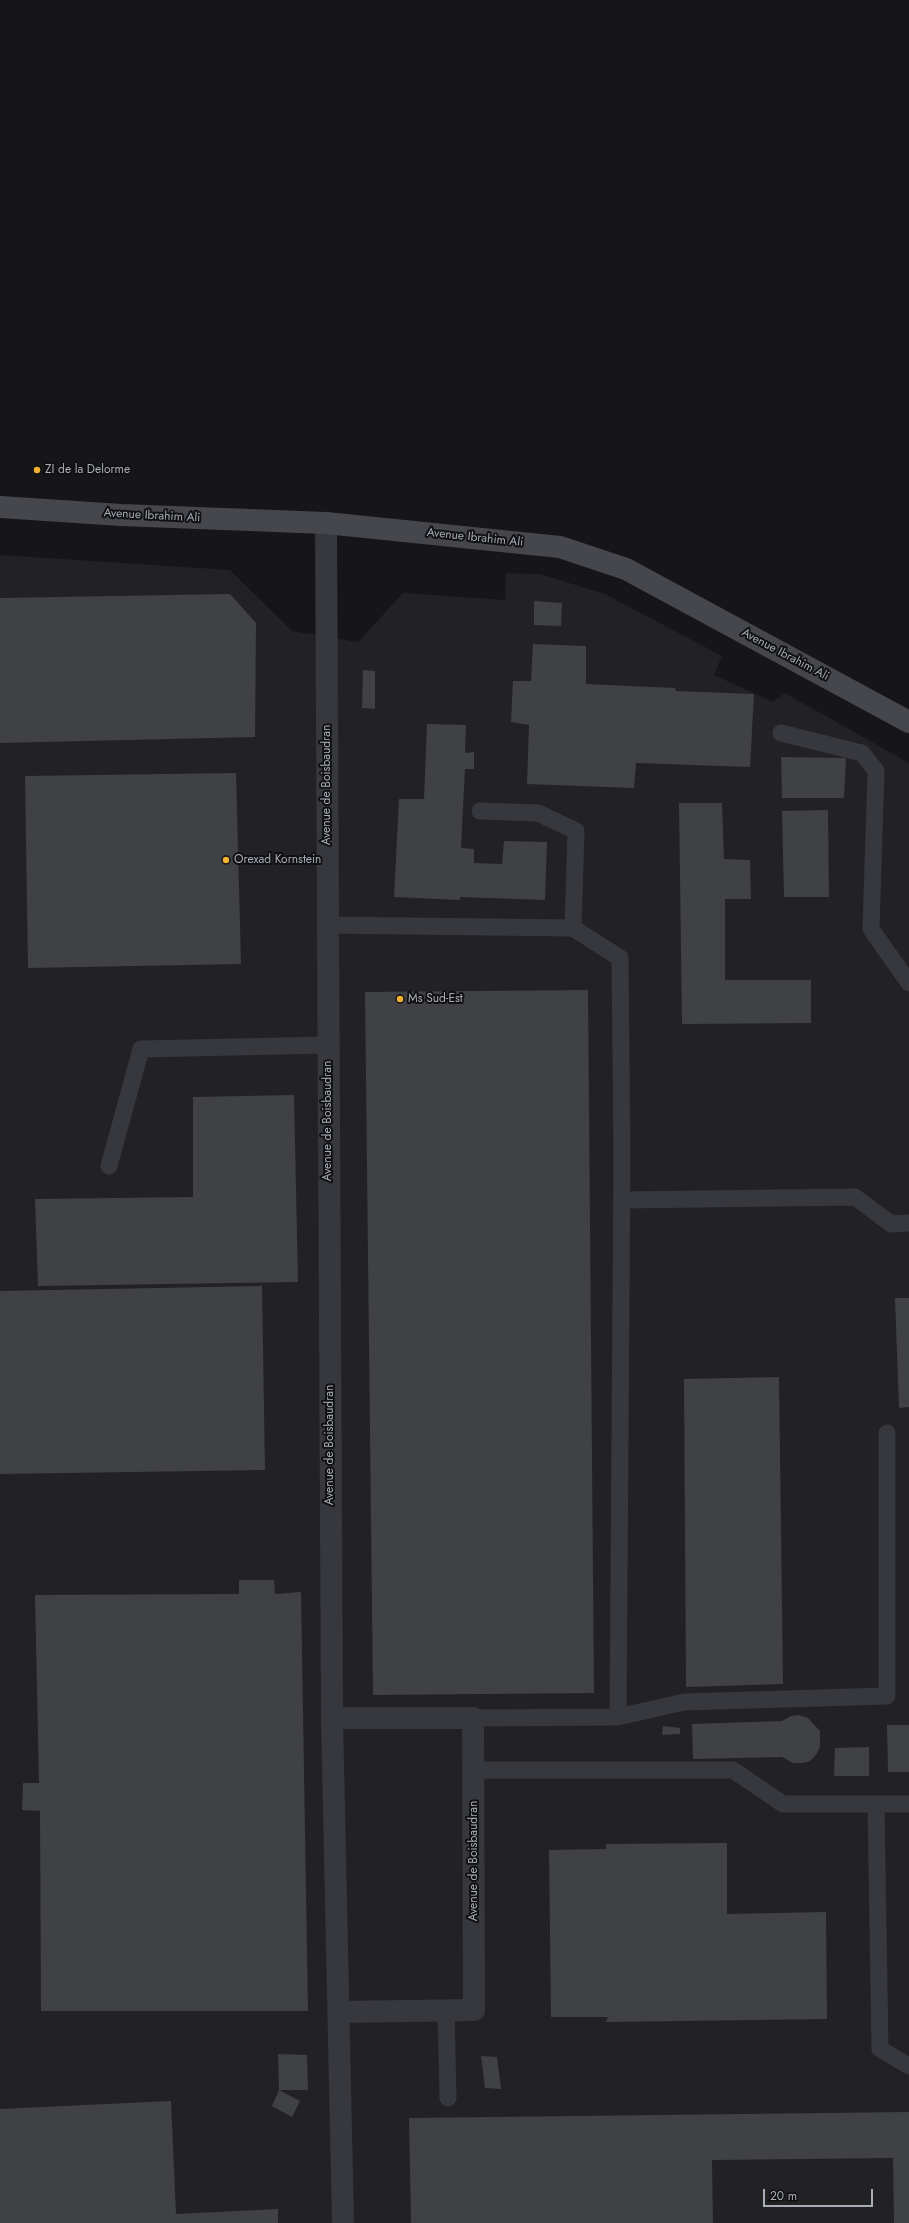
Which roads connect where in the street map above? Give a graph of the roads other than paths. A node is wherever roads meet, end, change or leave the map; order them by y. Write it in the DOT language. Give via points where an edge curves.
graph roads {
  1 [pos="0,507"];
  2 [pos="326,524"];
  3 [pos="909,722"];
  4 [pos="781,733"];
  5 [pos="480,811"];
  6 [pos="327,925"];
  7 [pos="573,928"];
  8 [pos="909,983"];
  9 [pos="328,1046"];
  10 [pos="109,1166"];
  11 [pos="622,1200"];
  12 [pos="909,1223"];
  13 [pos="887,1433"];
  14 [pos="618,1717"];
  15 [pos="332,1718"];
  16 [pos="473,1718"];
  17 [pos="474,1770"];
  18 [pos="876,1804"];
  19 [pos="909,1804"];
  20 [pos="446,2011"];
  21 [pos="339,2012"];
  22 [pos="909,2066"];
  23 [pos="448,2098"];
  24 [pos="343,2223"];
  1 -- 2 [label="street, Avenue Ibrahim Ali"];
  2 -- 3 [label="street, Avenue Ibrahim Ali" via="560,546 619,566"];
  2 -- 6 [label="street, Avenue de Boisbaudran"];
  4 -- 8 [label="lane" via="862,753 876,771 871,928"];
  5 -- 7 [label="lane" via="538,813 576,831"];
  6 -- 7 [label="lane"];
  6 -- 9 [label="street, Avenue de Boisbaudran"];
  7 -- 11 [label="lane" via="620,958"];
  9 -- 10 [label="lane" via="141,1049"];
  9 -- 15 [label="street, Avenue de Boisbaudran"];
  11 -- 12 [label="lane" via="855,1197 891,1224"];
  11 -- 14 [label="lane"];
  13 -- 14 [label="lane" via="886,1696 684,1702"];
  14 -- 16 [label="lane"];
  15 -- 16 [label="street"];
  15 -- 21 [label="street, Avenue de Boisbaudran"];
  16 -- 17 [label="street, Avenue de Boisbaudran"];
  17 -- 18 [label="lane" via="733,1770 783,1804"];
  17 -- 20 [label="street, Avenue de Boisbaudran" via="474,2010"];
  18 -- 19 [label="lane"];
  18 -- 22 [label="lane" via="880,2049"];
  20 -- 21 [label="street, Avenue de Boisbaudran"];
  20 -- 23 [label="lane"];
  21 -- 24 [label="street, Avenue de Boisbaudran"];
}
